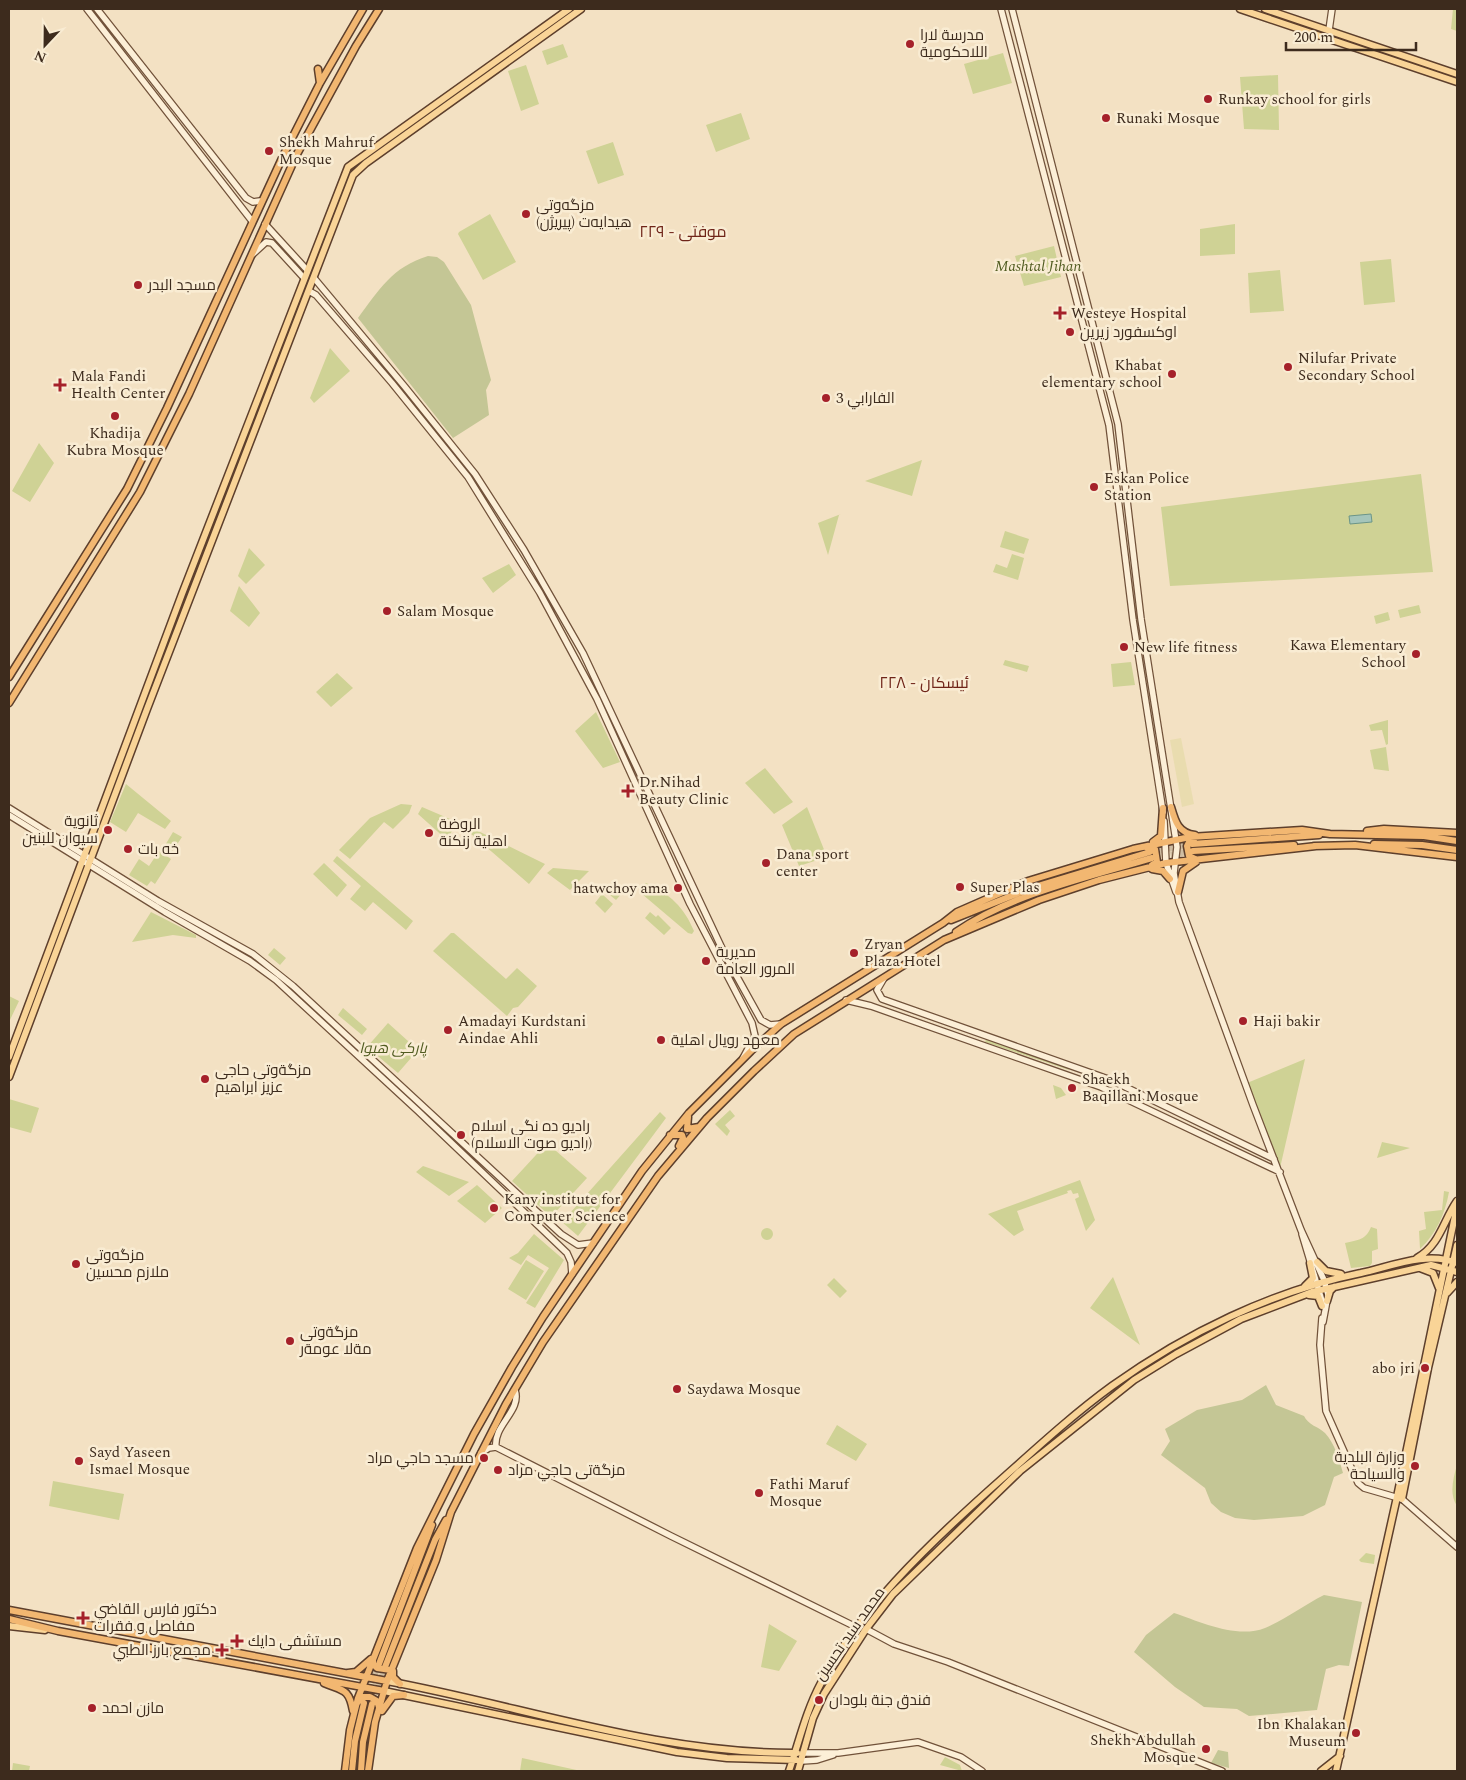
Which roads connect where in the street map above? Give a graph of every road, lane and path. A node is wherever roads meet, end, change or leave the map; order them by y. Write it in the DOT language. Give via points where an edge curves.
graph roads {
  1 [pos="87,9"];
  2 [pos="96,9"];
  3 [pos="364,9"];
  4 [pos="379,9"];
  5 [pos="568,9"];
  6 [pos="582,9"];
  7 [pos="1001,9"];
  8 [pos="1012,9"];
  9 [pos="1240,9"];
  10 [pos="1265,9"];
  11 [pos="1332,9"];
  12 [pos="108,23"];
  13 [pos="101,27"];
  14 [pos="340,29"];
  15 [pos="1329,30"];
  16 [pos="348,34"];
  17 [pos="1020,41"];
  18 [pos="1011,44"];
  19 [pos="318,69"];
  20 [pos="1457,74"];
  21 [pos="1457,82"];
  22 [pos="320,83"];
  23 [pos="260,201"];
  24 [pos="330,212"];
  25 [pos="337,215"];
  26 [pos="252,221"];
  27 [pos="265,224"];
  28 [pos="252,256"];
  29 [pos="306,268"];
  30 [pos="299,272"];
  31 [pos="304,278"];
  32 [pos="316,280"];
  33 [pos="310,291"];
  34 [pos="406,387"];
  35 [pos="400,392"];
  36 [pos="167,408"];
  37 [pos="179,414"];
  38 [pos="248,423"];
  39 [pos="256,426"];
  40 [pos="154,433"];
  41 [pos="166,440"];
  42 [pos="1122,450"];
  43 [pos="1113,451"];
  44 [pos="148,475"];
  45 [pos="155,479"];
  46 [pos="120,485"];
  47 [pos="127,489"];
  48 [pos="502,515"];
  49 [pos="495,518"];
  50 [pos="48,617"];
  51 [pos="1141,619"];
  52 [pos="1133,620"];
  53 [pos="58,625"];
  54 [pos="164,640"];
  55 [pos="172,643"];
  56 [pos="9,677"];
  57 [pos="9,703"];
  58 [pos="1171,807"];
  59 [pos="9,808"];
  60 [pos="656,808"];
  61 [pos="1163,808"];
  62 [pos="648,811"];
  63 [pos="9,815"];
  64 [pos="1457,833"];
  65 [pos="1330,834"];
  66 [pos="1354,834"];
  67 [pos="1217,835"];
  68 [pos="1208,836"];
  69 [pos="1176,840"];
  70 [pos="1457,841"];
  71 [pos="1166,842"];
  72 [pos="1354,845"];
  73 [pos="1316,846"];
  74 [pos="1133,849"];
  75 [pos="1457,850"];
  76 [pos="1457,857"];
  77 [pos="82,859"];
  78 [pos="1204,859"];
  79 [pos="1176,862"];
  80 [pos="89,863"];
  81 [pos="1166,863"];
  82 [pos="1143,869"];
  83 [pos="1129,872"];
  84 [pos="1170,879"];
  85 [pos="1178,894"];
  86 [pos="943,923"];
  87 [pos="944,940"];
  88 [pos="734,972"];
  89 [pos="727,975"];
  90 [pos="884,978"];
  91 [pos="846,1000"];
  92 [pos="782,1024"];
  93 [pos="981,1034"];
  94 [pos="977,1043"];
  95 [pos="9,1057"];
  96 [pos="741,1061"];
  97 [pos="389,1074"];
  98 [pos="9,1077"];
  99 [pos="384,1080"];
  100 [pos="1149,1098"];
  101 [pos="1144,1107"];
  102 [pos="689,1113"];
  103 [pos="700,1126"];
  104 [pos="670,1135"];
  105 [pos="461,1141"];
  106 [pos="455,1147"];
  107 [pos="1274,1159"];
  108 [pos="1280,1172"];
  109 [pos="658,1176"];
  110 [pos="1457,1201"];
  111 [pos="1457,1206"];
  112 [pos="593,1243"];
  113 [pos="1457,1244"];
  114 [pos="1445,1259"];
  115 [pos="1455,1262"];
  116 [pos="1314,1263"];
  117 [pos="1410,1265"];
  118 [pos="1443,1268"];
  119 [pos="1454,1271"];
  120 [pos="572,1274"];
  121 [pos="1353,1274"];
  122 [pos="1457,1282"];
  123 [pos="1321,1285"];
  124 [pos="1336,1286"];
  125 [pos="1301,1289"];
  126 [pos="1440,1290"];
  127 [pos="1298,1297"];
  128 [pos="1444,1301"];
  129 [pos="1325,1304"];
  130 [pos="512,1367"];
  131 [pos="524,1374"];
  132 [pos="499,1390"];
  133 [pos="513,1393"];
  134 [pos="496,1447"];
  135 [pos="481,1453"];
  136 [pos="986,1498"];
  137 [pos="1399,1498"];
  138 [pos="438,1507"];
  139 [pos="451,1512"];
  140 [pos="1457,1547"];
  141 [pos="9,1610"];
  142 [pos="9,1619"];
  143 [pos="9,1626"];
  144 [pos="858,1628"];
  145 [pos="866,1629"];
  146 [pos="58,1631"];
  147 [pos="375,1652"];
  148 [pos="393,1666"];
  149 [pos="337,1672"];
  150 [pos="365,1677"];
  151 [pos="314,1678"];
  152 [pos="387,1682"];
  153 [pos="400,1684"];
  154 [pos="362,1687"];
  155 [pos="384,1691"];
  156 [pos="404,1695"];
  157 [pos="364,1703"];
  158 [pos="372,1704"];
  159 [pos="379,1708"];
  160 [pos="354,1710"];
  161 [pos="374,1728"];
  162 [pos="803,1753"];
  163 [pos="838,1753"];
  164 [pos="794,1757"];
  165 [pos="1339,1758"];
  166 [pos="802,1761"];
  167 [pos="345,1771"];
  168 [pos="352,1771"];
  169 [pos="361,1771"];
  170 [pos="368,1771"];
  171 [pos="789,1771"];
  172 [pos="798,1771"];
  173 [pos="982,1771"];
  174 [pos="1222,1771"];
  175 [pos="1321,1771"];
  176 [pos="1338,1771"];
  1 -- 13 [label="main road"];
  2 -- 12 [label="main road"];
  3 -- 16 [label="highway"];
  4 -- 27 [label="highway" via="297,154"];
  5 -- 24 [label="main road" via="354,161 348,167"];
  6 -- 25 [label="main road" via="355,172"];
  7 -- 18 [label="main road"];
  8 -- 17 [label="main road"];
  9 -- 21 [label="main road"];
  10 -- 15 [label="main road"];
  11 -- 15 [label="main road"];
  12 -- 13 [label="main road"];
  12 -- 23 [label="main road" via="246,198"];
  13 -- 26 [label="main road"];
  14 -- 16 [label="highway"];
  15 -- 20 [label="main road"];
  16 -- 22 [label="highway"];
  17 -- 18 [label="main road"];
  17 -- 42 [label="main road" via="1088,301"];
  18 -- 43 [label="main road" via="1099,383"];
  19 -- 22 [label="highway"];
  22 -- 23 [label="highway"];
  23 -- 26 [label="highway"];
  24 -- 25 [label="main road"];
  24 -- 29 [label="main road"];
  25 -- 32 [label="main road"];
  26 -- 36 [label="highway"];
  27 -- 28 [label="highway"];
  27 -- 29 [label="main road"];
  28 -- 30 [label="main road" via="266,242 272,243"];
  28 -- 37 [label="highway"];
  29 -- 30 [label="main road"];
  29 -- 31 [label="main road"];
  30 -- 31 [label="main road"];
  31 -- 38 [label="main road"];
  32 -- 33 [label="main road"];
  32 -- 34 [label="main road"];
  33 -- 35 [label="main road"];
  33 -- 39 [label="main road"];
  34 -- 35 [label="main road"];
  34 -- 48 [label="main road" via="475,474"];
  35 -- 49 [label="main road" via="468,477"];
  36 -- 37 [label="highway" via="171,416"];
  36 -- 40 [label="highway"];
  37 -- 41 [label="highway"];
  38 -- 39 [label="main road"];
  38 -- 54 [label="main road"];
  39 -- 55 [label="main road"];
  40 -- 41 [label="highway" via="164,431"];
  40 -- 47 [label="highway"];
  41 -- 44 [label="highway"];
  42 -- 43 [label="main road"];
  42 -- 51 [label="main road"];
  43 -- 52 [label="main road"];
  44 -- 45 [label="highway"];
  44 -- 53 [label="highway" via="117,532"];
  46 -- 47 [label="highway"];
  47 -- 50 [label="highway"];
  48 -- 49 [label="main road"];
  48 -- 60 [label="main road" via="583,653"];
  49 -- 62 [label="main road" via="586,676"];
  50 -- 53 [label="highway"];
  50 -- 56 [label="highway"];
  51 -- 52 [label="main road"];
  51 -- 58 [label="main road"];
  52 -- 61 [label="main road"];
  53 -- 57 [label="highway"];
  54 -- 55 [label="main road"];
  54 -- 77 [label="main road"];
  55 -- 80 [label="main road"];
  58 -- 68 [label="highway" via="1183,832"];
  58 -- 69 [label="main road"];
  59 -- 77 [label="main road"];
  60 -- 62 [label="main road"];
  60 -- 88 [label="main road"];
  61 -- 71 [label="main road"];
  61 -- 74 [label="highway" via="1161,838"];
  62 -- 89 [label="main road" via="690,904"];
  63 -- 77 [label="main road"];
  64 -- 66 [label="highway" via="1384,829"];
  65 -- 66 [label="highway"];
  65 -- 67 [label="highway" via="1302,830"];
  65 -- 73 [label="highway" via="1192,848"];
  66 -- 70 [label="highway" via="1424,836"];
  67 -- 68 [label="highway"];
  67 -- 78 [label="highway" via="1188,843 1190,857"];
  68 -- 69 [label="highway"];
  69 -- 71 [label="highway"];
  69 -- 79 [label="main road"];
  71 -- 74 [label="highway"];
  71 -- 81 [label="main road"];
  72 -- 73 [label="highway"];
  72 -- 75 [label="highway" via="1422,845"];
  72 -- 76 [label="highway"];
  73 -- 78 [label="highway"];
  74 -- 83 [label="highway" via="1154,848 1157,862"];
  74 -- 86 [label="highway" via="1028,881 957,912"];
  77 -- 80 [label="main road"];
  77 -- 95 [label="main road"];
  78 -- 79 [label="highway"];
  78 -- 85 [label="highway" via="1184,869"];
  79 -- 81 [label="highway"];
  79 -- 85 [label="main road" via="1174,873"];
  80 -- 97 [label="main road" via="253,954"];
  80 -- 98 [label="main road"];
  80 -- 99 [label="main road" via="276,980"];
  81 -- 82 [label="highway"];
  81 -- 84 [label="main road"];
  82 -- 83 [label="highway"];
  82 -- 84 [label="highway" via="1161,870"];
  83 -- 87 [label="highway" via="1039,900"];
  84 -- 85 [label="main road"];
  85 -- 107 [label="main road"];
  86 -- 87 [label="highway" via="1031,888 1151,855 1034,894 972,921"];
  86 -- 92 [label="highway"];
  87 -- 90 [label="highway"];
  88 -- 89 [label="main road"];
  88 -- 92 [label="main road" via="761,1020 770,1025"];
  89 -- 96 [label="main road" via="755,1029 753,1040"];
  90 -- 91 [label="highway"];
  90 -- 93 [label="main road" via="878,990 882,999"];
  91 -- 94 [label="main road"];
  91 -- 103 [label="highway" via="794,1034"];
  92 -- 96 [label="highway"];
  93 -- 94 [label="main road"];
  93 -- 100 [label="main road" via="1108,1079"];
  94 -- 101 [label="main road" via="1101,1087"];
  96 -- 102 [label="highway"];
  97 -- 99 [label="main road"];
  97 -- 105 [label="main road"];
  99 -- 106 [label="main road"];
  100 -- 101 [label="main road"];
  100 -- 107 [label="main road"];
  101 -- 108 [label="main road"];
  102 -- 103 [label="highway" via="687,1129"];
  102 -- 104 [label="highway"];
  103 -- 109 [label="highway"];
  104 -- 109 [label="highway" via="680,1134 683,1138"];
  104 -- 112 [label="highway"];
  105 -- 106 [label="main road"];
  105 -- 112 [label="main road" via="568,1239 578,1245"];
  106 -- 120 [label="main road" via="567,1253"];
  107 -- 108 [label="main road"];
  108 -- 116 [label="main road"];
  109 -- 131 [label="highway"];
  110 -- 117 [label="main road" via="1432,1246"];
  111 -- 114 [label="main road"];
  112 -- 120 [label="highway"];
  113 -- 115 [label="main road"];
  114 -- 115 [label="main road"];
  114 -- 117 [label="main road" via="1430,1258"];
  114 -- 118 [label="main road"];
  115 -- 119 [label="main road"];
  116 -- 121 [label="main road" via="1326,1271"];
  116 -- 123 [label="main road"];
  116 -- 125 [label="main road" via="1312,1278"];
  117 -- 118 [label="main road"];
  117 -- 121 [label="main road"];
  117 -- 124 [label="main road"];
  117 -- 126 [label="main road" via="1431,1272"];
  118 -- 119 [label="main road"];
  118 -- 126 [label="main road"];
  119 -- 128 [label="main road"];
  120 -- 130 [label="highway"];
  121 -- 123 [label="main road"];
  122 -- 128 [label="main road" via="1449,1288"];
  123 -- 124 [label="main road"];
  123 -- 125 [label="main road"];
  123 -- 127 [label="main road"];
  123 -- 129 [label="main road"];
  124 -- 129 [label="main road" via="1330,1291"];
  125 -- 136 [label="main road" via="1241,1312 1150,1360 1078,1413"];
  126 -- 137 [label="main road"];
  127 -- 129 [label="main road" via="1315,1295"];
  127 -- 136 [label="main road" via="1217,1331 1134,1380"];
  128 -- 137 [label="main road"];
  129 -- 137 [label="main road" via="1320,1346 1322,1383 1329,1418 1358,1483 1364,1488"];
  130 -- 131 [label="highway" via="518,1376"];
  130 -- 132 [label="highway"];
  131 -- 133 [label="highway"];
  132 -- 133 [label="highway"];
  132 -- 138 [label="highway"];
  133 -- 134 [label="main road" via="516,1401 497,1436"];
  133 -- 135 [label="highway"];
  134 -- 135 [label="main road"];
  134 -- 144 [label="main road"];
  135 -- 139 [label="highway"];
  136 -- 144 [label="main road" via="956,1520 908,1566"];
  136 -- 145 [label="main road, محمد سید تحسین" via="977,1511 893,1594"];
  137 -- 140 [label="main road"];
  137 -- 165 [label="main road"];
  138 -- 139 [label="highway" via="382,1665 435,1540"];
  138 -- 147 [label="highway" via="417,1548"];
  139 -- 148 [label="highway" via="436,1560"];
  141 -- 149 [label="highway"];
  142 -- 146 [label="highway"];
  143 -- 146 [label="main road"];
  144 -- 164 [label="main road" via="820,1684"];
  145 -- 162 [label="main road, محمد سید تحسین" via="817,1708"];
  145 -- 174 [label="main road" via="894,1644 948,1662"];
  146 -- 151 [label="highway"];
  147 -- 148 [label="highway" via="374,1666 382,1671"];
  147 -- 149 [label="highway" via="356,1672"];
  147 -- 150 [label="highway"];
  148 -- 152 [label="highway"];
  148 -- 153 [label="highway" via="393,1677"];
  149 -- 150 [label="highway"];
  150 -- 152 [label="highway"];
  150 -- 154 [label="highway"];
  151 -- 154 [label="highway"];
  151 -- 160 [label="highway" via="345,1690"];
  152 -- 153 [label="main road"];
  152 -- 155 [label="highway"];
  153 -- 164 [label="main road" via="546,1718 708,1748"];
  154 -- 155 [label="highway"];
  154 -- 160 [label="highway"];
  155 -- 156 [label="main road"];
  155 -- 159 [label="highway"];
  156 -- 161 [label="highway" via="388,1700"];
  156 -- 164 [label="main road" via="677,1752 727,1758"];
  157 -- 168 [label="highway"];
  158 -- 169 [label="highway" via="363,1742"];
  159 -- 160 [label="highway" via="375,1698 364,1696"];
  159 -- 161 [label="highway"];
  160 -- 167 [label="highway"];
  161 -- 170 [label="highway"];
  162 -- 163 [label="main road"];
  162 -- 164 [label="main road"];
  162 -- 166 [label="main road, محمد سید تحسین"];
  163 -- 166 [label="main road"];
  163 -- 173 [label="main road" via="918,1742 961,1757"];
  164 -- 166 [label="main road"];
  164 -- 171 [label="main road"];
  165 -- 175 [label="main road"];
  165 -- 176 [label="main road"];
  166 -- 172 [label="main road, محمد سید تحسین"];
}
